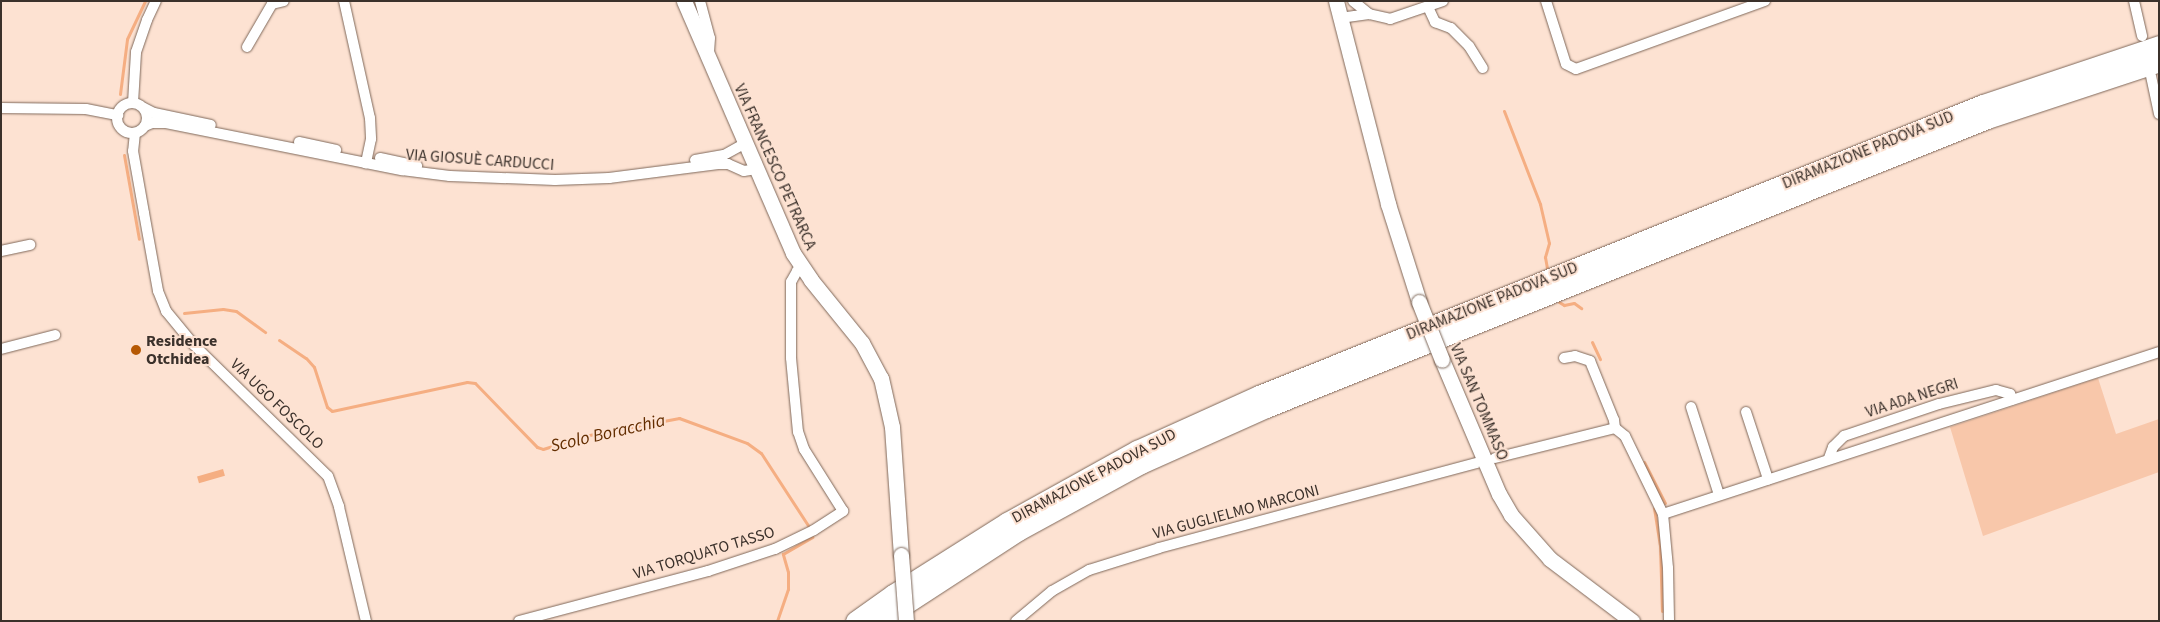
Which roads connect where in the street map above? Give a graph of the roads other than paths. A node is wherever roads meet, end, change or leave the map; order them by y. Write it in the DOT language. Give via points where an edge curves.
graph roads {
  1 [pos="156,1"];
  2 [pos="284,1"];
  3 [pos="344,1"];
  4 [pos="684,1"];
  5 [pos="700,1"];
  6 [pos="1336,1"];
  7 [pos="1353,1"];
  8 [pos="1444,1"];
  9 [pos="1546,1"];
  10 [pos="1765,1"];
  11 [pos="2134,1"];
  12 [pos="1428,7"];
  13 [pos="1368,14"];
  14 [pos="1340,18"];
  15 [pos="2142,36"];
  16 [pos="2159,45"];
  17 [pos="247,47"];
  18 [pos="710,62"];
  19 [pos="1483,68"];
  20 [pos="2155,69"];
  21 [pos="133,103"];
  22 [pos="1,108"];
  23 [pos="144,108"];
  24 [pos="118,114"];
  25 [pos="2159,114"];
  26 [pos="145,126"];
  27 [pos="134,132"];
  28 [pos="746,143"];
  29 [pos="367,159"];
  30 [pos="756,169"];
  31 [pos="30,245"];
  32 [pos="1,251"];
  33 [pos="801,268"];
  34 [pos="55,335"];
  35 [pos="1,349"];
  36 [pos="2159,352"];
  37 [pos="1564,358"];
  38 [pos="2012,400"];
  39 [pos="1691,407"];
  40 [pos="1746,412"];
  41 [pos="1615,428"];
  42 [pos="1495,458"];
  43 [pos="1829,458"];
  44 [pos="1477,463"];
  45 [pos="1768,478"];
  46 [pos="1719,495"];
  47 [pos="1663,514"];
  48 [pos="366,621"];
  49 [pos="519,621"];
  50 [pos="855,621"];
  51 [pos="880,621"];
  52 [pos="906,621"];
  53 [pos="1016,621"];
  54 [pos="1632,621"];
  55 [pos="1669,621"];
  1 -- 21 [label="street" via="136,52"];
  2 -- 17 [label="street" via="272,4"];
  3 -- 29 [label="street" via="370,118 371,139"];
  4 -- 18 [label="street, VIA FRANCESCO PETRARCA"];
  5 -- 18 [label="street, VIA FRANCESCO PETRARCA" via="710,38"];
  6 -- 14 [label="street, VIA SAN TOMMASO"];
  7 -- 13 [label="street"];
  8 -- 12 [label="street"];
  9 -- 10 [label="street" via="1566,64 1576,69"];
  11 -- 15 [label="street"];
  12 -- 13 [label="street" via="1390,19"];
  12 -- 19 [label="street" via="1434,22 1451,28 1469,46"];
  13 -- 14 [label="street"];
  14 -- 54 [label="street, VIA SAN TOMMASO, bridge" via="1388,204 1419,302 1499,494 1511,515 1550,559"];
  16 -- 50 [label="highway, DIRAMAZIONE PADOVA SUD" via="1983,104 1260,394 1137,450 1007,522"];
  18 -- 28 [label="street, VIA FRANCESCO PETRARCA"];
  20 -- 25 [label="street"];
  20 -- 51 [label="highway, DIRAMAZIONE PADOVA SUD" via="1987,120 1266,408 1141,464 1018,531"];
  21 -- 23 [label="street"];
  21 -- 24 [label="street" via="125,104"];
  22 -- 24 [label="street" via="86,109"];
  23 -- 26 [label="street"];
  23 -- 29 [label="street, VIA GIOSUÈ CARDUCCI" via="154,113"];
  24 -- 27 [label="street" via="122,128"];
  26 -- 27 [label="street"];
  26 -- 29 [label="street, VIA GIOSUÈ CARDUCCI" via="166,123"];
  27 -- 48 [label="street, VIA UGO FOSCOLO" via="133,151 144,213 158,291 166,311 194,345 328,476 339,507"];
  28 -- 29 [label="street, VIA GIOSUÈ CARDUCCI" via="724,155 567,175 484,174"];
  28 -- 30 [label="street, VIA FRANCESCO PETRARCA"];
  29 -- 30 [label="street, VIA GIOSUÈ CARDUCCI" via="450,176 521,181 609,178 718,164 728,164 744,171"];
  30 -- 33 [label="street, VIA FRANCESCO PETRARCA"];
  31 -- 32 [label="street"];
  33 -- 49 [label="street, VIA TORQUATO TASSO" via="791,282 791,358 798,432 804,448 843,511 775,549 708,571"];
  33 -- 52 [label="street, VIA FRANCESCO PETRARCA, bridge" via="862,343 881,378 892,427"];
  34 -- 35 [label="street"];
  36 -- 38 [label="street, VIA ADA NEGRI"];
  37 -- 41 [label="street" via="1575,356 1590,361"];
  38 -- 43 [label="street, VIA ADA NEGRI"];
  38 -- 43 [label="street, VIA ADA NEGRI" via="2010,394 1996,390 1939,404 1844,436 1832,447"];
  39 -- 46 [label="street"];
  40 -- 45 [label="street"];
  41 -- 42 [label="street"];
  41 -- 47 [label="street" via="1628,442"];
  43 -- 45 [label="street, VIA ADA NEGRI"];
  44 -- 53 [label="street, VIA GUGLIELMO MARCONI" via="1159,548 1089,570 1052,591"];
  45 -- 46 [label="street, VIA ADA NEGRI"];
  46 -- 47 [label="street, VIA ADA NEGRI"];
  47 -- 55 [label="street"];
}
